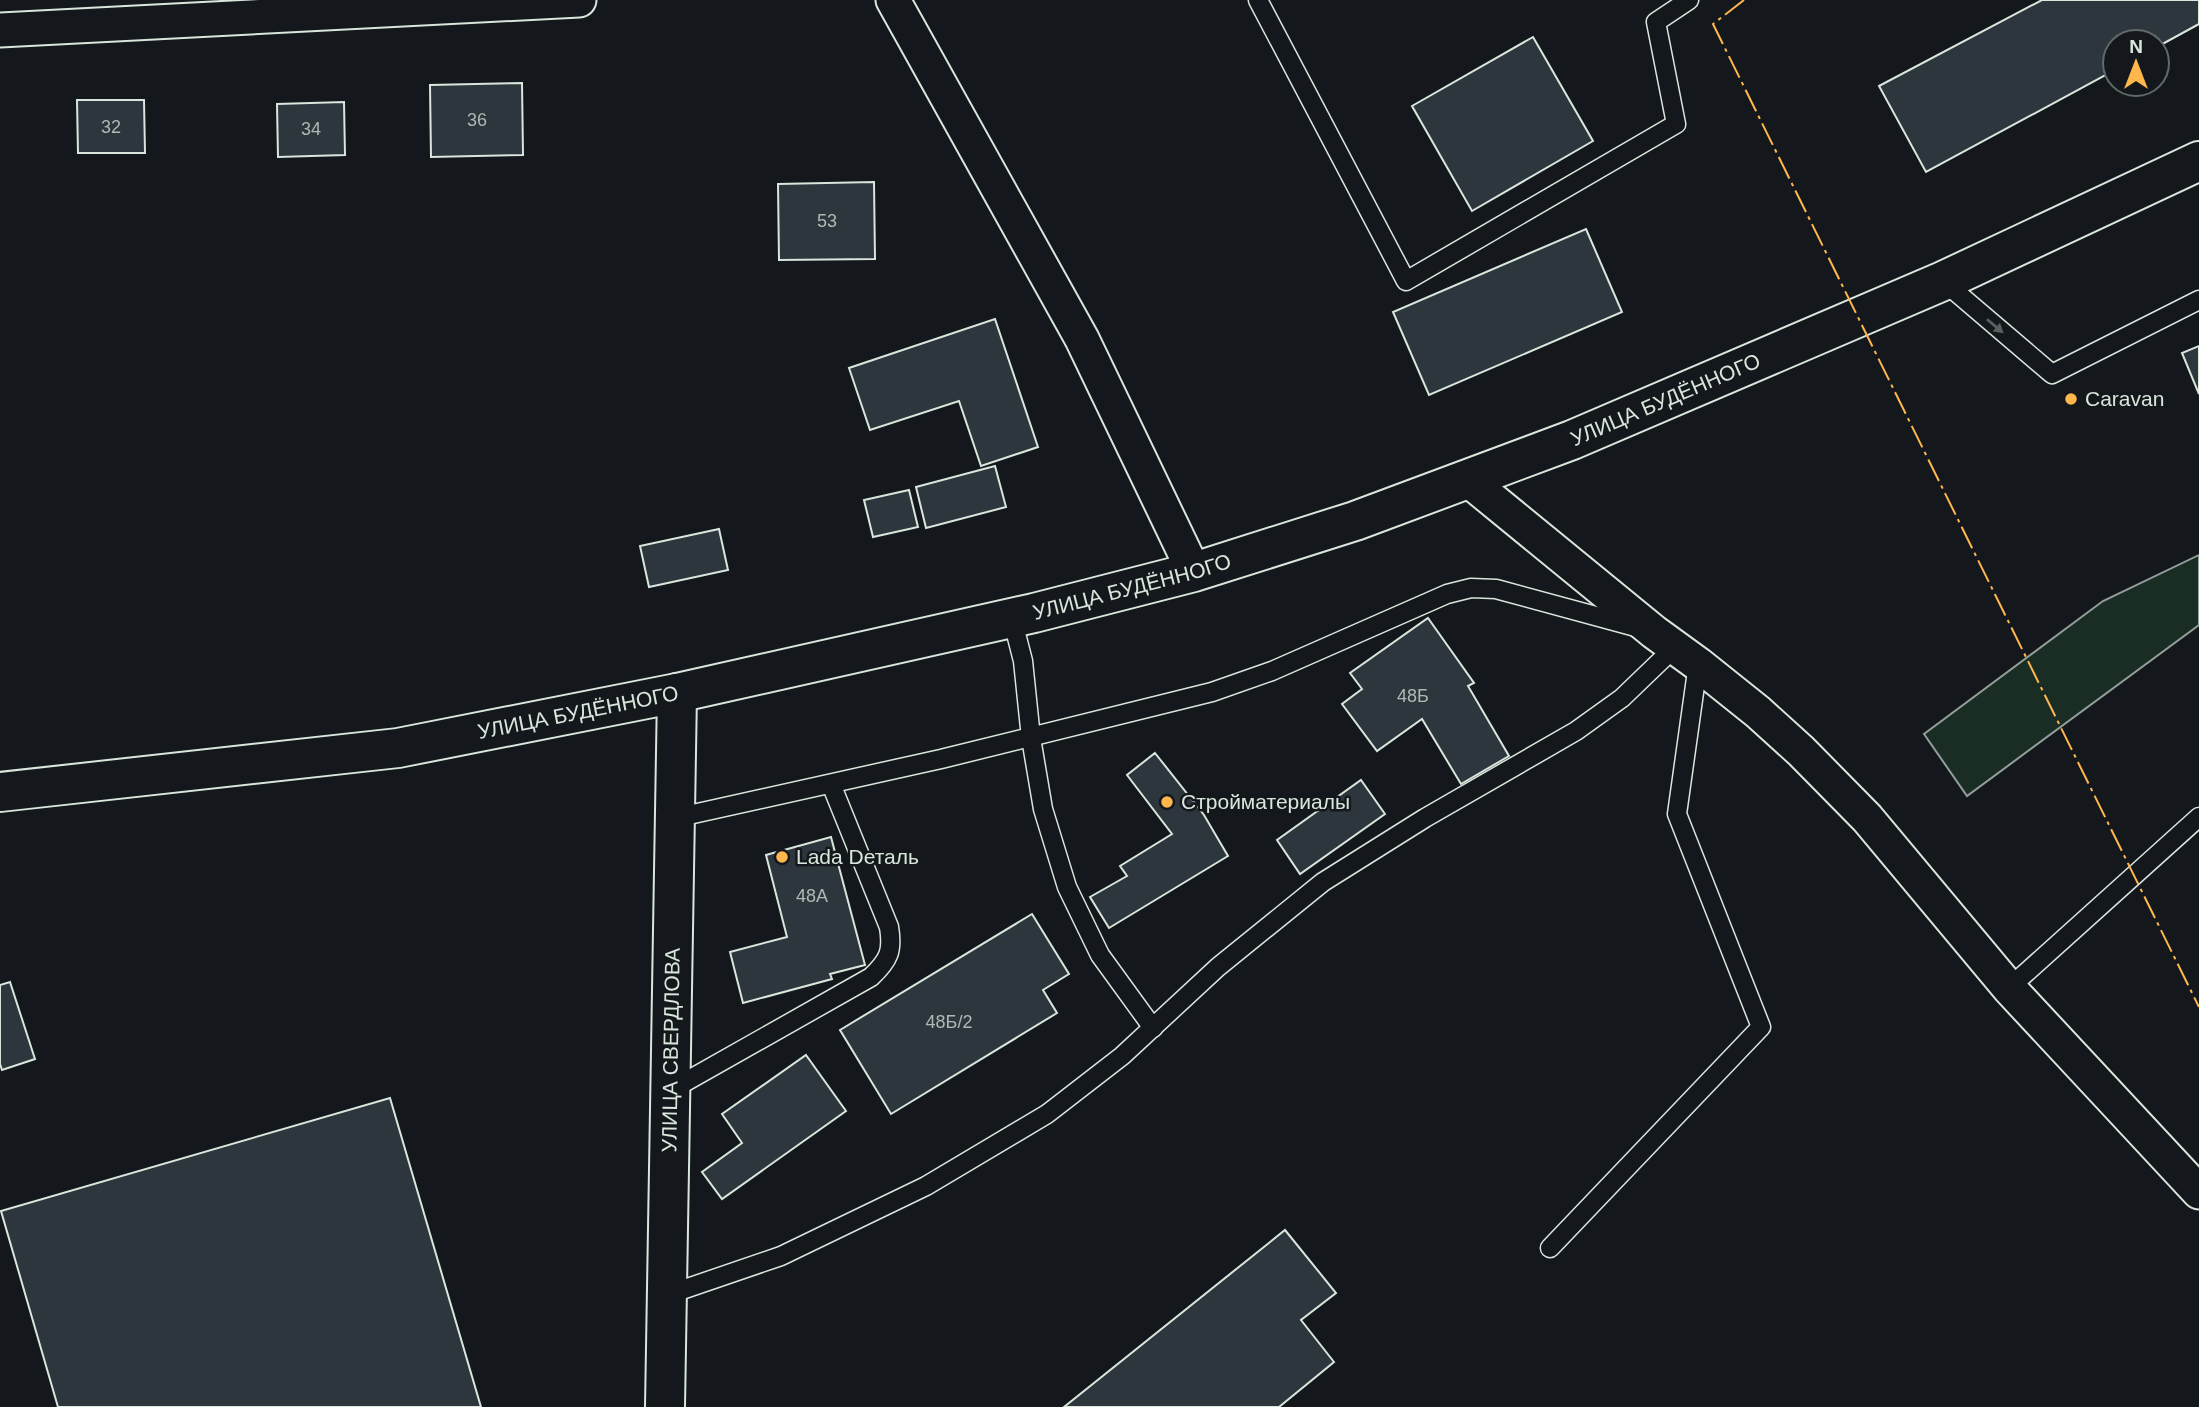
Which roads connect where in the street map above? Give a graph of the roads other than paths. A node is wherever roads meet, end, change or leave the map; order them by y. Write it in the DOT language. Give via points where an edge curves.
graph roads {
  1 [pos="579,0"];
  2 [pos="892,0"];
  3 [pos="1258,0"];
  4 [pos="1689,0"];
  5 [pos="0,30"];
  6 [pos="2199,161"];
  7 [pos="1943,281"];
  8 [pos="2199,300"];
  9 [pos="1467,479"];
  10 [pos="1194,572"];
  11 [pos="1012,618"];
  12 [pos="1676,648"];
  13 [pos="677,693"];
  14 [pos="1031,738"];
  15 [pos="831,784"];
  16 [pos="0,792"];
  17 [pos="2199,817"];
  18 [pos="675,818"];
  19 [pos="2009,988"];
  20 [pos="1153,1028"];
  21 [pos="670,1090"];
  22 [pos="2199,1192"];
  23 [pos="1550,1248"];
  24 [pos="667,1295"];
  25 [pos="665,1407"];
  1 -- 5 [label="street"];
  2 -- 10 [label="street" via="1082,339"];
  3 -- 4 [label="lane" via="1406,281 1676,124 1656,22"];
  6 -- 7 [label="main road, УЛИЦА БУДЁННОГО"];
  7 -- 8 [label="lane, one-way" via="2052,374"];
  7 -- 9 [label="main road, УЛИЦА БУДЁННОГО" via="1572,440"];
  9 -- 10 [label="main road, УЛИЦА БУДЁННОГО" via="1355,521"];
  9 -- 12 [label="street"];
  10 -- 11 [label="main road, УЛИЦА БУДЁННОГО"];
  11 -- 13 [label="main road, УЛИЦА БУДЁННОГО"];
  11 -- 14 [label="lane" via="1023,661"];
  12 -- 14 [label="lane" via="1496,589 1471,588 1447,594 1247,681"];
  12 -- 19 [label="street" via="1801,751 1867,818"];
  12 -- 20 [label="lane" via="1604,712 1565,738 1323,882 1218,967"];
  12 -- 23 [label="lane" via="1677,814 1761,1027"];
  13 -- 16 [label="main road, УЛИЦА БУДЁННОГО" via="398,748"];
  13 -- 18 [label="main road, УЛИЦА СВЕРДЛОВА"];
  14 -- 15 [label="lane"];
  14 -- 20 [label="lane" via="1043,809 1066,887 1100,955"];
  15 -- 18 [label="lane"];
  15 -- 21 [label="lane" via="889,927 892,943 886,962 871,977"];
  17 -- 19 [label="lane"];
  18 -- 21 [label="main road, УЛИЦА СВЕРДЛОВА"];
  19 -- 22 [label="street"];
  20 -- 24 [label="lane" via="1047,1114 926,1186 780,1256"];
  21 -- 24 [label="main road, УЛИЦА СВЕРДЛОВА"];
  24 -- 25 [label="main road, УЛИЦА СВЕРДЛОВА"];
}
